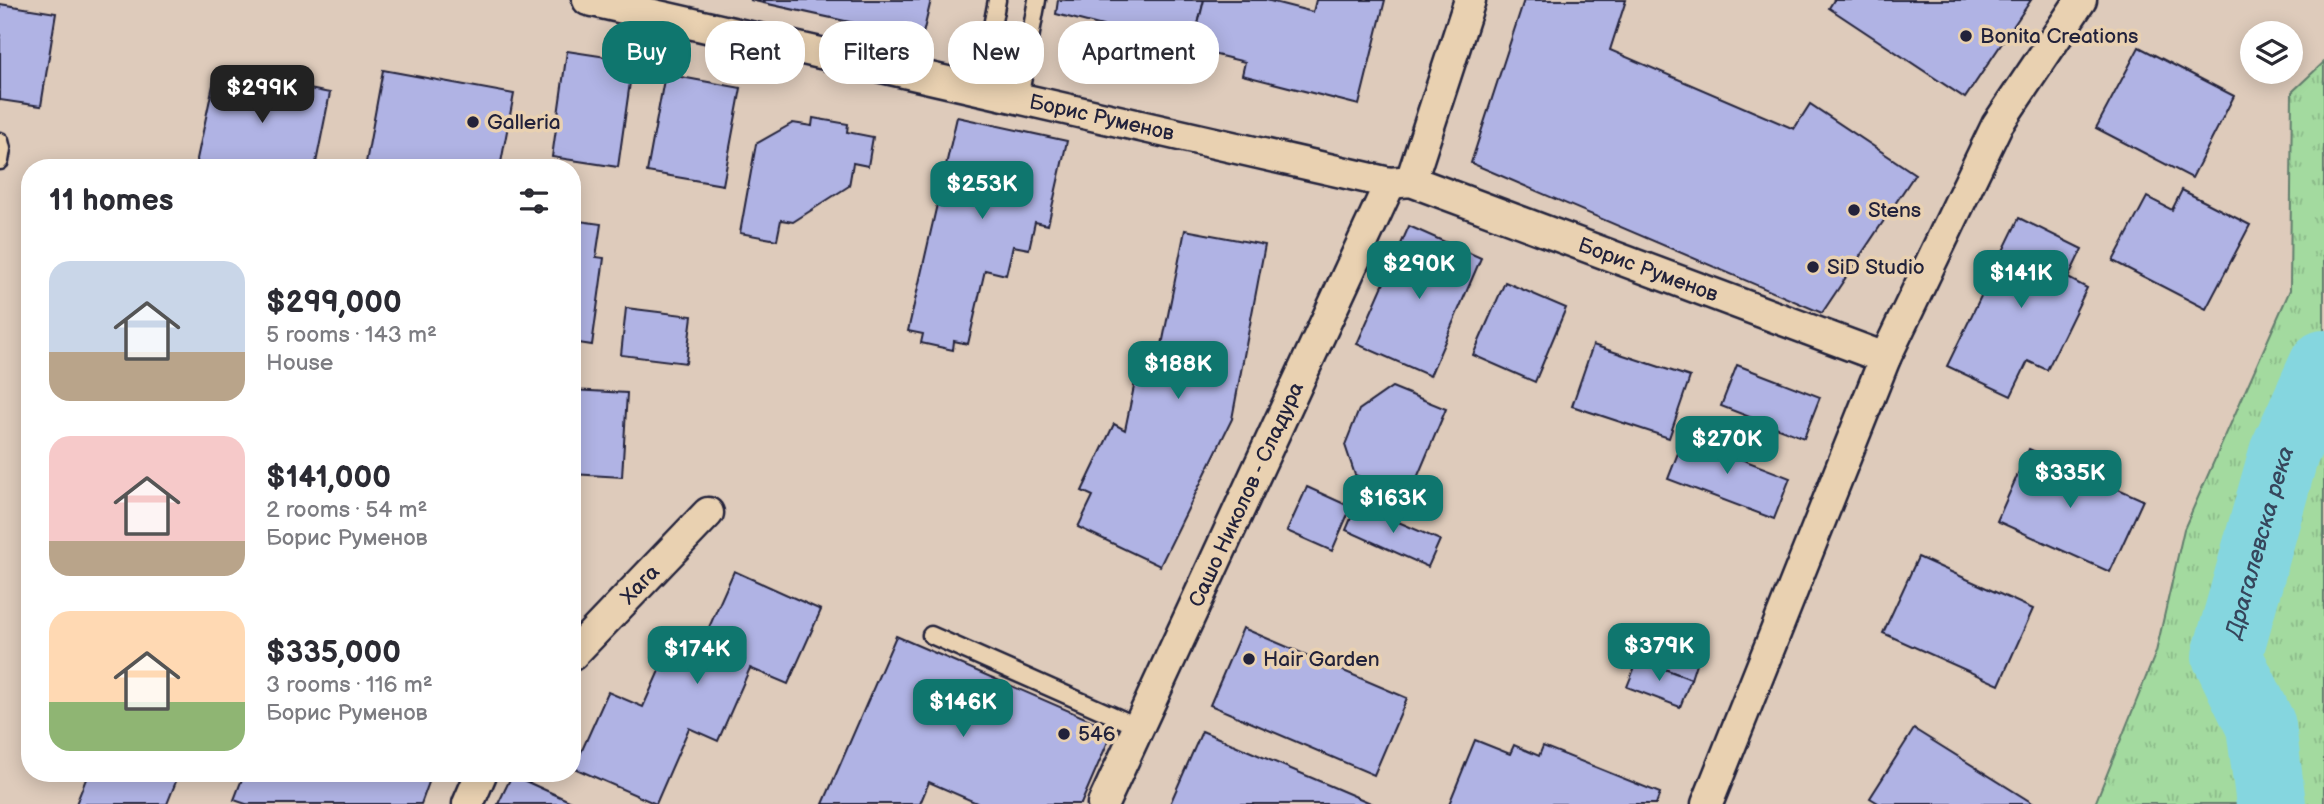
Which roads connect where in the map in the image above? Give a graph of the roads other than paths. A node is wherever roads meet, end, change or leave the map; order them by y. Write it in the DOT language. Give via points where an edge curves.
graph roads {
  1 [pos="588,0"];
  2 [pos="997,0"];
  3 [pos="1037,0"];
  4 [pos="1469,0"];
  5 [pos="2081,0"];
  6 [pos="980,90"];
  7 [pos="1019,99"];
  8 [pos="0,141"];
  9 [pos="0,161"];
  10 [pos="1401,182"];
  11 [pos="1885,358"];
  12 [pos="708,513"];
  13 [pos="931,635"];
  14 [pos="581,646"];
  15 [pos="1139,727"];
  16 [pos="478,782"];
  17 [pos="468,804"];
  18 [pos="1103,804"];
  19 [pos="1707,804"];
  1 -- 6 [label="street, Борис Руменов"];
  2 -- 6 [label="lane"];
  3 -- 7 [label="lane"];
  4 -- 10 [label="street"];
  5 -- 11 [label="street" via="1997,125"];
  6 -- 7 [label="street, Борис Руменов"];
  7 -- 10 [label="street, Борис Руменов"];
  8 -- 9 [label="lane"];
  10 -- 11 [label="street, Борис Руменов"];
  10 -- 15 [label="street, Сашо Николов - Сладура"];
  11 -- 19 [label="street"];
  12 -- 14 [label="street, Хага"];
  13 -- 15 [label="lane"];
  15 -- 18 [label="street, Сашо Николов - Сладура"];
  16 -- 17 [label="street"];
}
